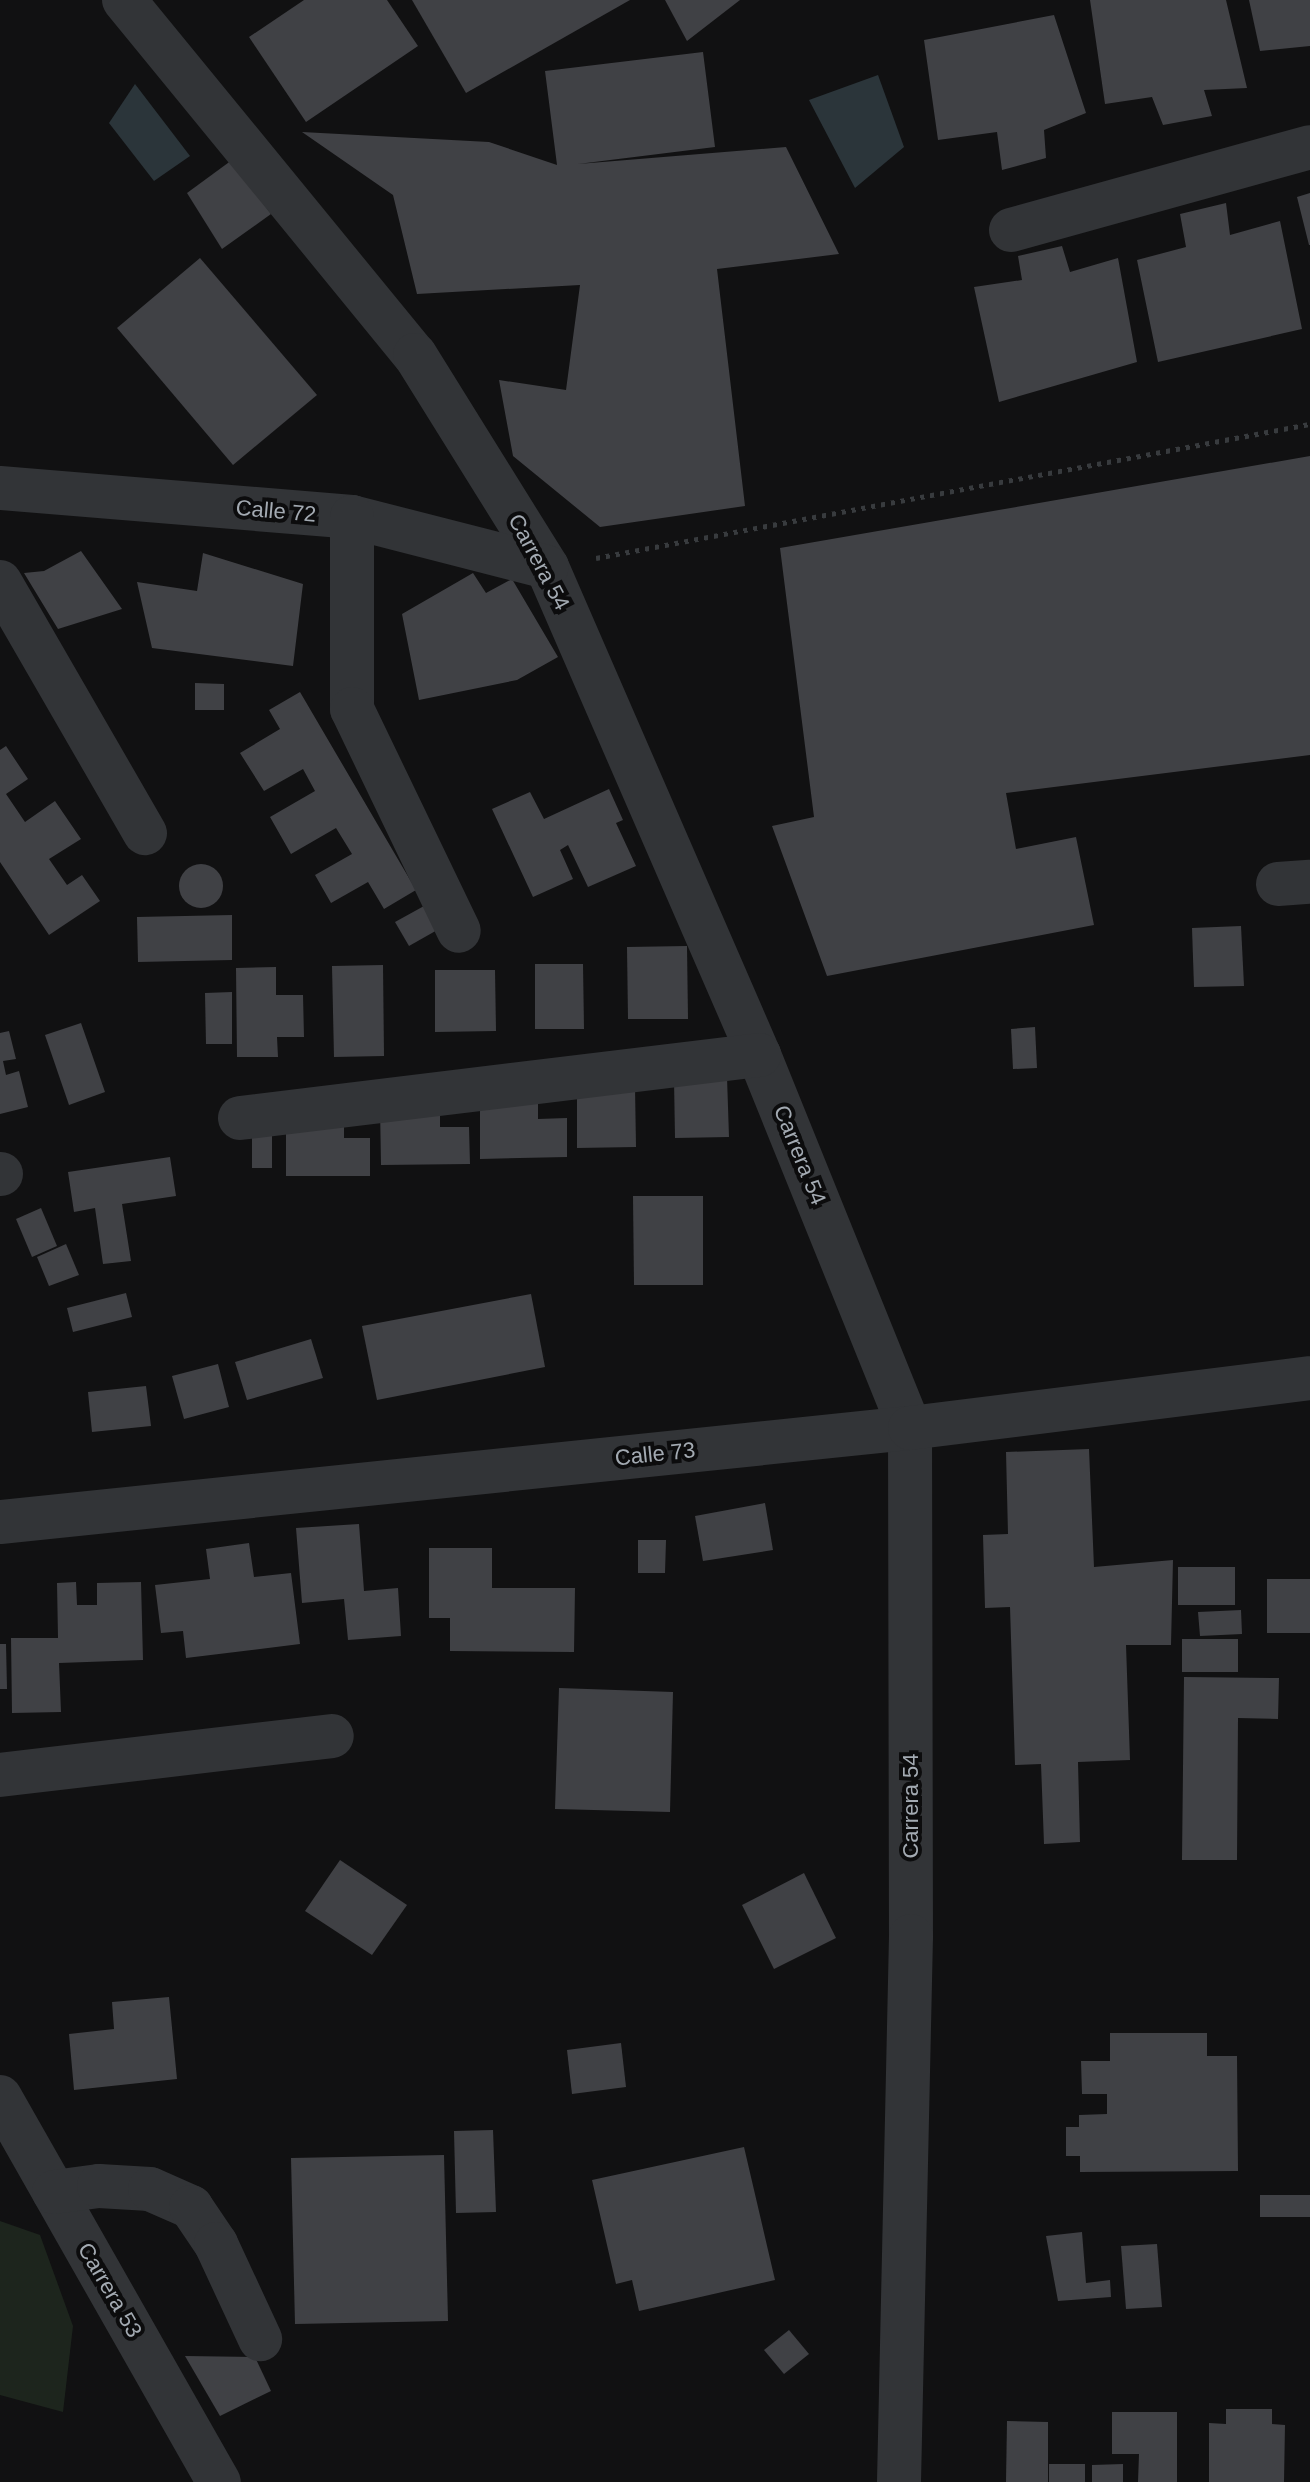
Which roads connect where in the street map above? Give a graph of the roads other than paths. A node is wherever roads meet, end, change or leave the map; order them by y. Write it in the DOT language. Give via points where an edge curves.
graph roads {
  1 [pos="124,0"];
  2 [pos="1310,147"];
  3 [pos="1011,230"];
  4 [pos="0,488"];
  5 [pos="352,517"];
  6 [pos="547,567"];
  7 [pos="0,582"];
  8 [pos="145,833"];
  9 [pos="459,931"];
  10 [pos="759,1055"];
  11 [pos="240,1118"];
  12 [pos="1310,1378"];
  13 [pos="910,1428"];
  14 [pos="0,1522"];
  15 [pos="332,1736"];
  16 [pos="0,1775"];
  17 [pos="0,2097"];
  18 [pos="54,2192"];
  19 [pos="260,2339"];
  20 [pos="219,2482"];
  21 [pos="899,2482"];
  1 -- 6 [label="street, Carrera 54" via="415,355"];
  2 -- 3 [label="street"];
  4 -- 5 [label="street, Calle 72"];
  5 -- 6 [label="street, Calle 72"];
  5 -- 9 [label="street" via="352,709"];
  6 -- 10 [label="street, Carrera 54"];
  7 -- 8 [label="street"];
  10 -- 11 [label="street"];
  10 -- 13 [label="street, Carrera 54"];
  12 -- 13 [label="street, Calle 73"];
  13 -- 14 [label="street, Calle 73"];
  13 -- 21 [label="street, Carrera 54" via="911,1936"];
  15 -- 16 [label="street"];
  17 -- 18 [label="street, Carrera 53"];
  18 -- 19 [label="street" via="99,2186 150,2189 191,2207 216,2244"];
  18 -- 20 [label="street, Carrera 53"];
}
